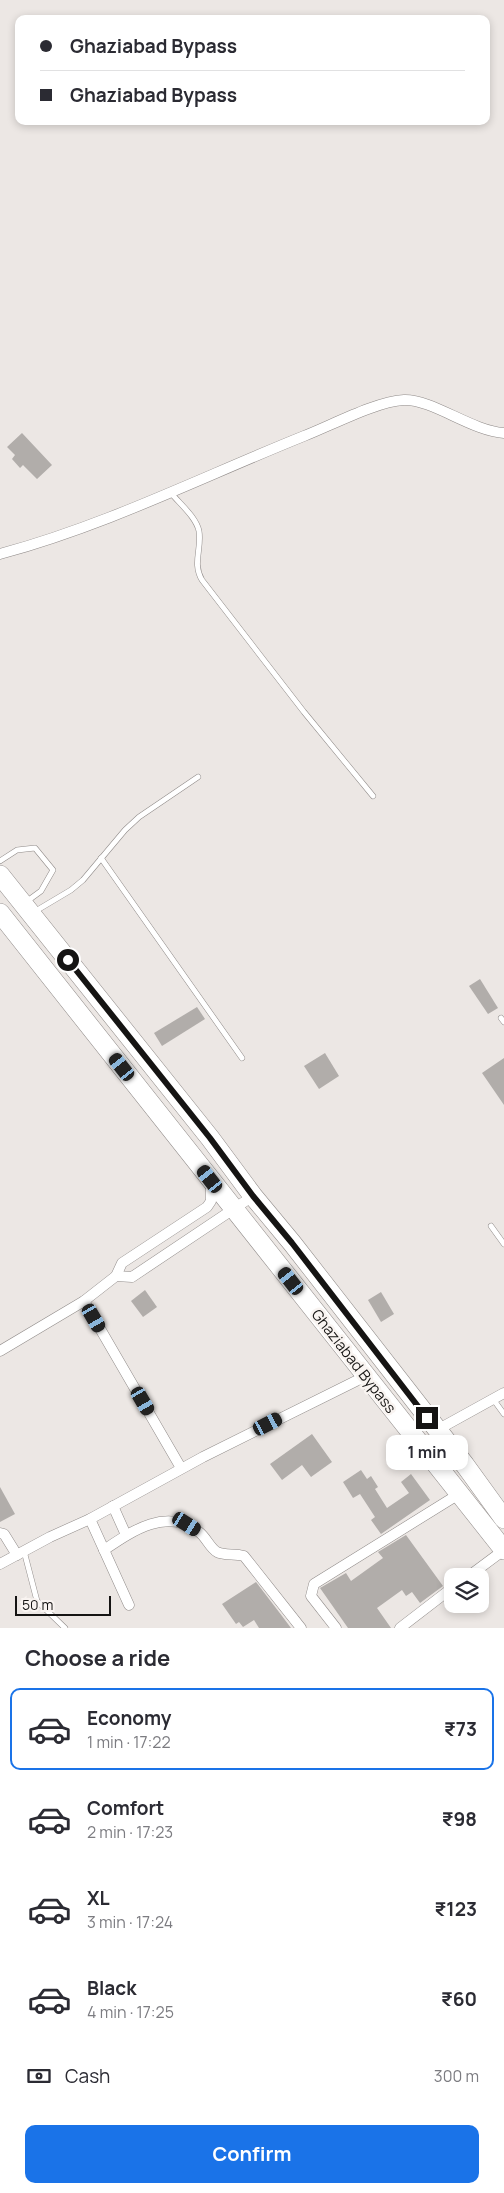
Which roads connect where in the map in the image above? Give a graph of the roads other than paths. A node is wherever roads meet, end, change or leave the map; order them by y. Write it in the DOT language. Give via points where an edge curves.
graph roads {
  1 [pos="504,433"];
  2 [pos="171,493"];
  3 [pos="0,554"];
  4 [pos="198,777"];
  5 [pos="373,796"];
  6 [pos="102,858"];
  7 [pos="0,861"];
  8 [pos="0,875"];
  9 [pos="28,909"];
  10 [pos="0,913"];
  11 [pos="109,1011"];
  12 [pos="88,1024"];
  13 [pos="242,1058"];
  14 [pos="210,1179"];
  15 [pos="253,1196"];
  16 [pos="234,1209"];
  17 [pos="491,1226"];
  18 [pos="504,1244"];
  19 [pos="116,1276"];
  20 [pos="84,1301"];
  21 [pos="0,1351"];
  22 [pos="366,1376"];
  23 [pos="504,1393"];
  24 [pos="493,1399"];
  25 [pos="504,1414"];
  26 [pos="437,1430"];
  27 [pos="182,1468"];
  28 [pos="459,1494"];
  29 [pos="113,1506"];
  30 [pos="90,1519"];
  31 [pos="504,1520"];
  32 [pos="0,1533"];
  33 [pos="126,1535"];
  34 [pos="104,1550"];
  35 [pos="504,1550"];
  36 [pos="20,1553"];
  37 [pos="0,1564"];
  38 [pos="479,1568"];
  39 [pos="444,1594"];
  40 [pos="129,1605"];
  41 [pos="65,1628"];
  42 [pos="301,1628"];
  43 [pos="336,1628"];
  44 [pos="400,1628"];
  1 -- 2 [label="street" via="404,400 377,406"];
  2 -- 3 [label="street" via="106,520"];
  2 -- 5 [label="lane" via="199,530 197,572 202,580"];
  4 -- 6 [label="lane" via="132,823"];
  6 -- 9 [label="lane" via="71,890"];
  6 -- 13 [label="lane"];
  7 -- 9 [label="lane" via="17,850 35,848 53,870"];
  8 -- 9 [label="highway, Ghaziabad Bypass"];
  9 -- 11 [label="highway, Ghaziabad Bypass"];
  10 -- 12 [label="highway, Ghaziabad Bypass"];
  11 -- 12 [label="highway"];
  11 -- 15 [label="highway, Ghaziabad Bypass"];
  12 -- 14 [label="highway, Ghaziabad Bypass"];
  14 -- 16 [label="highway, Ghaziabad Bypass"];
  14 -- 19 [label="street" via="210,1204 122,1263"];
  15 -- 16 [label="street"];
  15 -- 26 [label="highway, Ghaziabad Bypass"];
  16 -- 19 [label="street" via="132,1277"];
  16 -- 22 [label="highway, Ghaziabad Bypass"];
  17 -- 18 [label="lane"];
  19 -- 20 [label="street"];
  20 -- 21 [label="street"];
  20 -- 27 [label="street"];
  22 -- 27 [label="street"];
  22 -- 28 [label="highway, Ghaziabad Bypass"];
  23 -- 24 [label="street"];
  24 -- 25 [label="lane"];
  24 -- 26 [label="street"];
  26 -- 31 [label="highway, Ghaziabad Bypass"];
  27 -- 29 [label="street"];
  28 -- 35 [label="highway, Ghaziabad Bypass"];
  28 -- 43 [label="street" via="314,1584 311,1596"];
  29 -- 30 [label="street"];
  29 -- 33 [label="street"];
  30 -- 34 [label="street"];
  30 -- 36 [label="street"];
  32 -- 36 [label="street"];
  33 -- 34 [label="street"];
  33 -- 42 [label="street" via="157,1522 187,1524 217,1552 244,1556"];
  34 -- 40 [label="street"];
  35 -- 38 [label="street"];
  36 -- 37 [label="street"];
  36 -- 41 [label="lane" via="37,1601"];
  39 -- 44 [label="street"];
}
